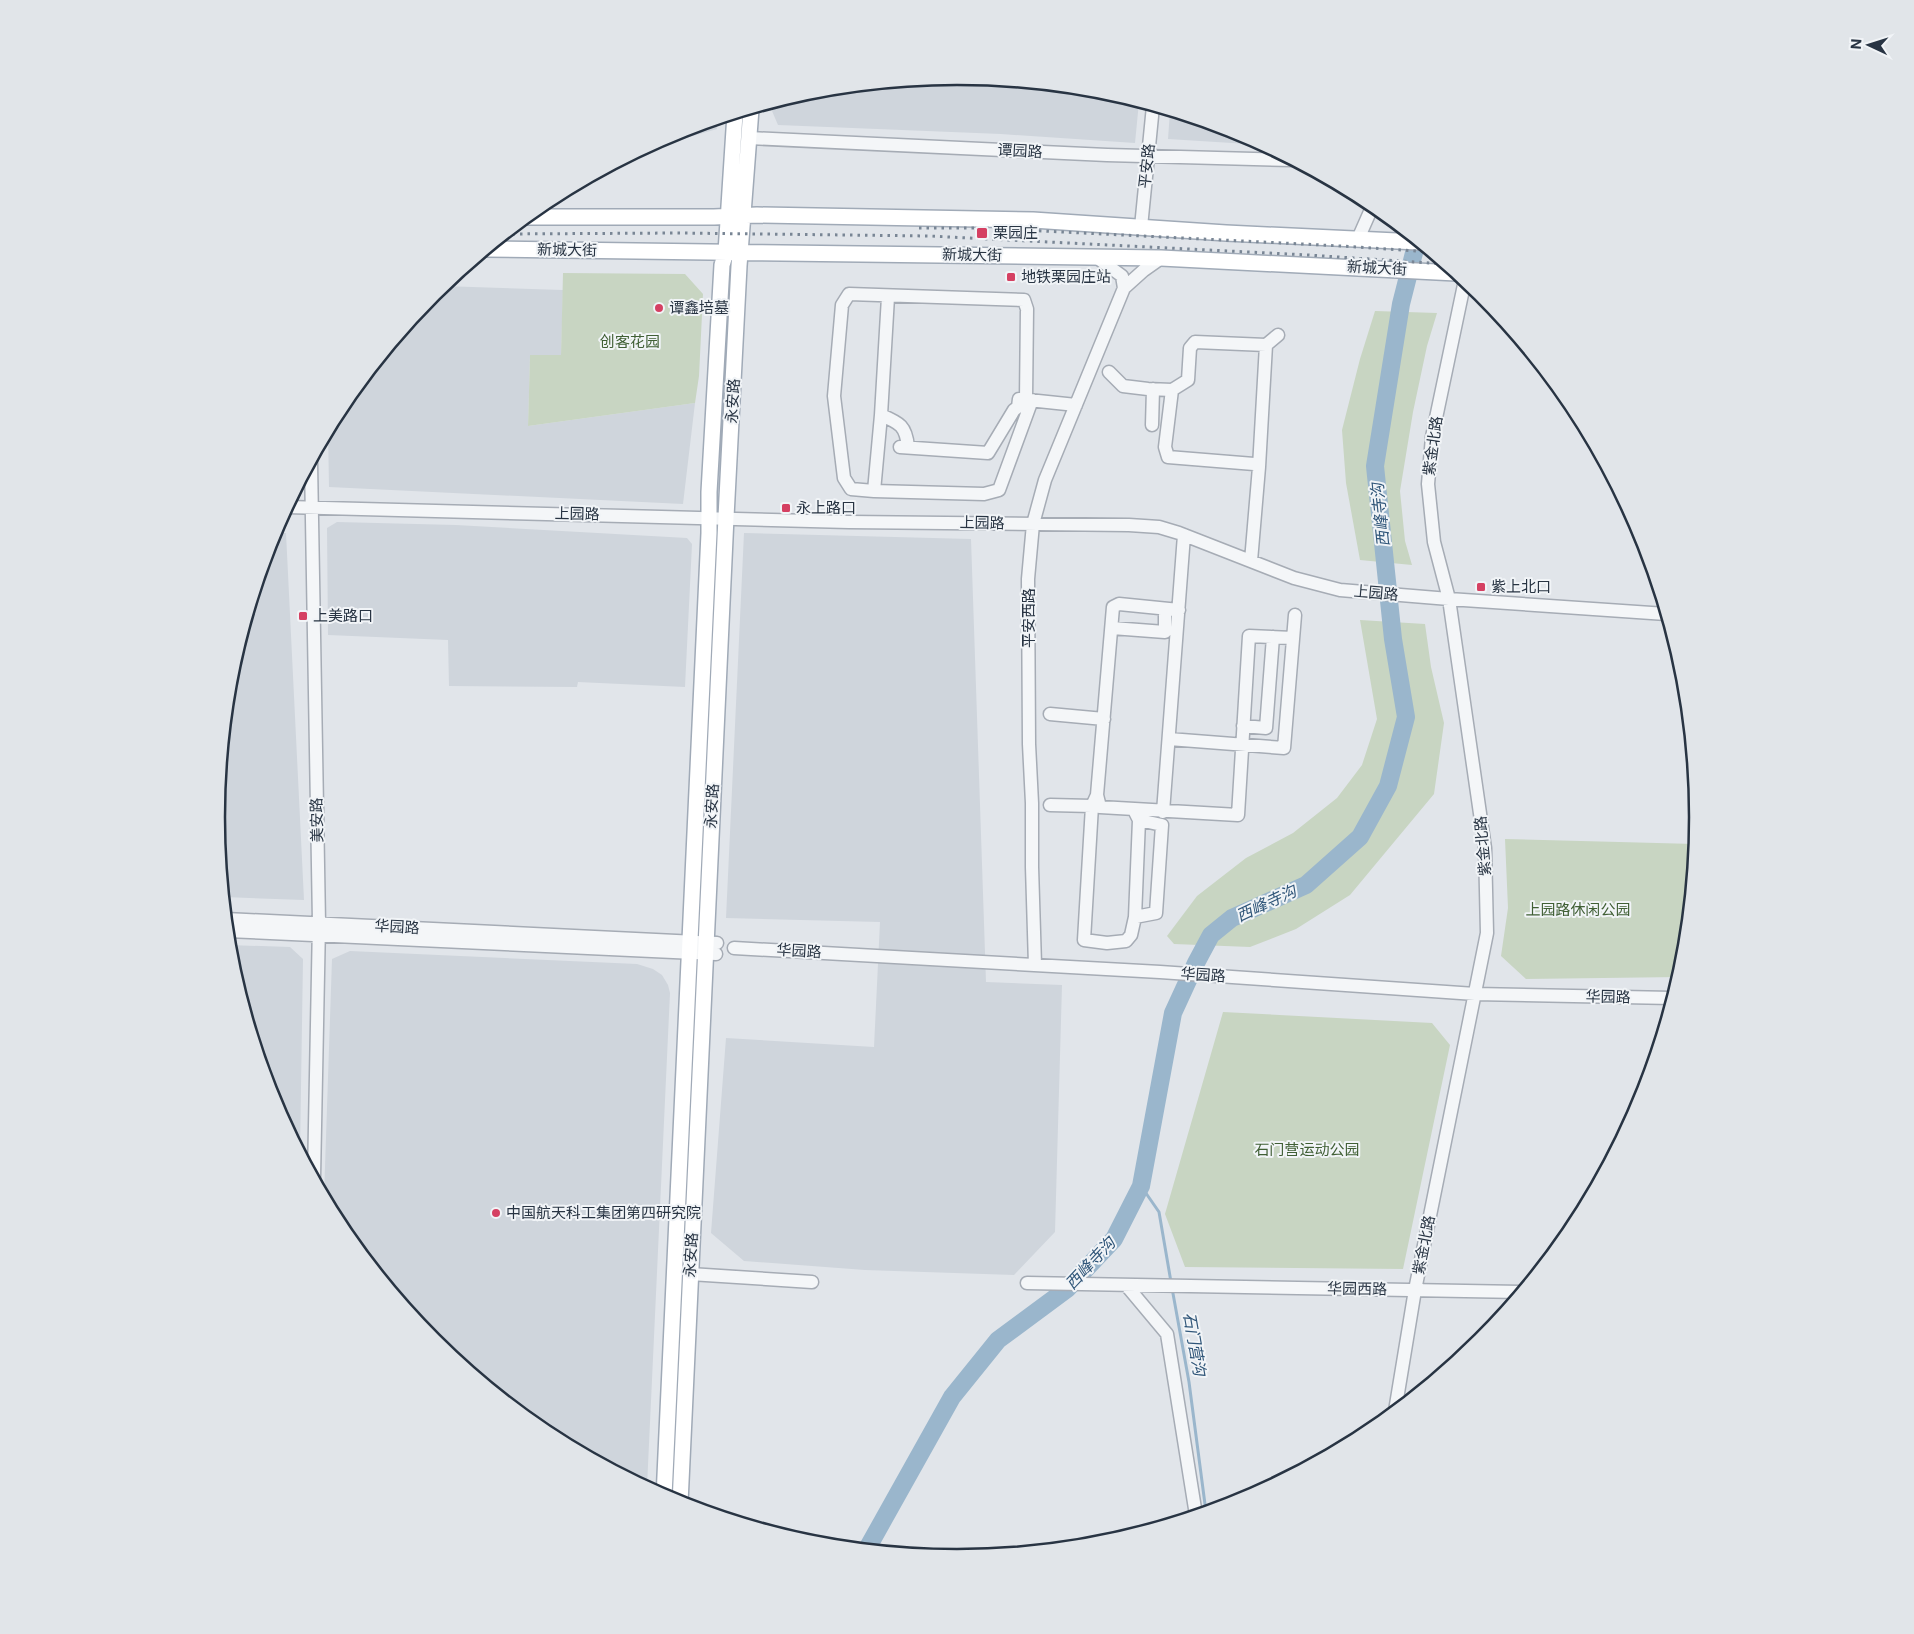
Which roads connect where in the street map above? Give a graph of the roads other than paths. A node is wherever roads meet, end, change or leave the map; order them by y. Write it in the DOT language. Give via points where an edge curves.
graph roads {
  1 [pos="1152,112"];
  2 [pos="751,115"];
  3 [pos="735,120"];
  4 [pos="749,138"];
  5 [pos="1148,155"];
  6 [pos="1280,160"];
  7 [pos="1370,212"];
  8 [pos="735,215"];
  9 [pos="538,217"];
  10 [pos="1140,226"];
  11 [pos="1358,239"];
  12 [pos="1410,241"];
  13 [pos="495,249"];
  14 [pos="733,252"];
  15 [pos="1096,257"];
  16 [pos="1162,258"];
  17 [pos="1446,273"];
  18 [pos="1124,288"];
  19 [pos="1463,288"];
  20 [pos="888,297"];
  21 [pos="1278,335"];
  22 [pos="1266,345"];
  23 [pos="1109,372"];
  24 [pos="1153,389"];
  25 [pos="1172,390"];
  26 [pos="1029,400"];
  27 [pos="1076,405"];
  28 [pos="881,415"];
  29 [pos="1152,425"];
  30 [pos="1259,467"];
  31 [pos="311,473"];
  32 [pos="874,491"];
  33 [pos="294,507"];
  34 [pos="311,507"];
  35 [pos="708,517"];
  36 [pos="726,517"];
  37 [pos="1032,524"];
  38 [pos="1184,535"];
  39 [pos="1251,561"];
  40 [pos="1450,599"];
  41 [pos="1165,609"];
  42 [pos="1178,610"];
  43 [pos="1294,614"];
  44 [pos="1660,614"];
  45 [pos="1112,628"];
  46 [pos="1274,637"];
  47 [pos="1293,638"];
  48 [pos="1050,714"];
  49 [pos="1104,719"];
  50 [pos="1243,726"];
  51 [pos="1169,739"];
  52 [pos="1242,745"];
  53 [pos="1095,801"];
  54 [pos="1050,805"];
  55 [pos="1164,812"];
  56 [pos="1136,815"];
  57 [pos="1135,917"];
  58 [pos="232,920"];
  59 [pos="319,929"];
  60 [pos="234,931"];
  61 [pos="704,948"];
  62 [pos="734,948"];
  63 [pos="1035,965"];
  64 [pos="1475,994"];
  65 [pos="1666,998"];
  66 [pos="314,1167"];
  67 [pos="690,1274"];
  68 [pos="812,1282"];
  69 [pos="1027,1283"];
  70 [pos="1126,1285"];
  71 [pos="1415,1290"];
  72 [pos="1514,1292"];
  73 [pos="1396,1403"];
  74 [pos="665,1488"];
  75 [pos="680,1494"];
  76 [pos="1195,1509"];
  1 -- 5 [label="street, 平安路"];
  2 -- 4 [label="main road, 永安路"];
  3 -- 8 [label="main road, 永安路"];
  4 -- 5 [label="street, 谭园路"];
  4 -- 8 [label="main road, 永安路"];
  5 -- 6 [label="street, 谭园路"];
  5 -- 10 [label="street, 平安路"];
  7 -- 11 [label="street"];
  8 -- 9 [label="main road, 新城大街"];
  8 -- 10 [label="main road, 新城大街" via="1033,220"];
  8 -- 14 [label="main road, 永安路"];
  10 -- 11 [label="main road, 新城大街"];
  11 -- 12 [label="main road, 新城大街"];
  13 -- 14 [label="main road, 新城大街"];
  14 -- 15 [label="main road, 新城大街"];
  14 -- 35 [label="main road, 永安路" via="722,265"];
  14 -- 36 [label="main road, 永安路"];
  15 -- 16 [label="main road, 新城大街"];
  15 -- 18 [label="street" via="1122,276"];
  16 -- 17 [label="main road, 新城大街"];
  16 -- 18 [label="street"];
  18 -- 27 [label="street, 平安西路"];
  19 -- 40 [label="street, 紫金北路" via="1432,437 1428,484 1434,542"];
  20 -- 26 [label="street" via="1024,300 1027,308"];
  20 -- 28 [label="street"];
  20 -- 32 [label="street" via="848,294 842,305 834,396 844,478 851,489"];
  21 -- 22 [label="street"];
  22 -- 25 [label="street" via="1194,342 1190,348 1188,380"];
  22 -- 30 [label="street"];
  23 -- 24 [label="street" via="1123,386"];
  24 -- 25 [label="street"];
  24 -- 29 [label="street"];
  25 -- 30 [label="street" via="1165,447 1168,457"];
  26 -- 27 [label="street"];
  26 -- 28 [label="street" via="1019,399 1018,407 988,453 904,447 907,434 902,426"];
  26 -- 32 [label="street" via="998,490 984,494"];
  27 -- 37 [label="street, 平安西路" via="1045,480"];
  28 -- 32 [label="street"];
  30 -- 39 [label="street"];
  31 -- 34 [label="street, 美安路"];
  33 -- 34 [label="street, 上园路"];
  34 -- 35 [label="street, 上园路"];
  34 -- 59 [label="street, 美安路"];
  35 -- 36 [label="street, 上园路"];
  35 -- 61 [label="main road, 永安路"];
  36 -- 37 [label="street, 上园路"];
  36 -- 61 [label="main road, 永安路"];
  37 -- 38 [label="street, 上园路" via="1129,525"];
  37 -- 63 [label="street, 平安西路" via="1028,589 1029,744"];
  38 -- 39 [label="street, 上园路"];
  38 -- 42 [label="street"];
  39 -- 40 [label="street, 上园路" via="1313,584"];
  40 -- 44 [label="street, 上园路"];
  40 -- 64 [label="street, 紫金北路" via="1486,858 1487,933"];
  41 -- 42 [label="street"];
  41 -- 45 [label="street" via="1119,604 1114,607"];
  41 -- 45 [label="street" via="1165,632"];
  42 -- 51 [label="street"];
  43 -- 47 [label="street"];
  45 -- 49 [label="street"];
  46 -- 47 [label="street"];
  46 -- 50 [label="street" via="1266,728"];
  46 -- 50 [label="street" via="1249,636"];
  47 -- 52 [label="street" via="1284,748"];
  48 -- 49 [label="street"];
  49 -- 53 [label="street"];
  50 -- 52 [label="street"];
  51 -- 52 [label="street"];
  51 -- 55 [label="street"];
  52 -- 55 [label="street" via="1238,815"];
  53 -- 54 [label="street"];
  53 -- 56 [label="street" via="1100,807"];
  53 -- 57 [label="street" via="1084,940 1126,941 1131,936"];
  55 -- 56 [label="street"];
  56 -- 57 [label="street"];
  56 -- 57 [label="street" via="1162,825 1156,913"];
  58 -- 59 [label="street, 华园路"];
  59 -- 60 [label="street, 华园路"];
  59 -- 61 [label="street, 华园路"];
  59 -- 66 [label="street, 美安路"];
  61 -- 67 [label="main road, 永安路"];
  61 -- 74 [label="main road, 永安路"];
  62 -- 63 [label="street, 华园路"];
  63 -- 64 [label="street, 华园路"];
  64 -- 65 [label="street, 华园路"];
  64 -- 71 [label="street, 紫金北路"];
  67 -- 68 [label="street"];
  67 -- 75 [label="main road, 永安路"];
  69 -- 70 [label="street, 华园西路"];
  70 -- 71 [label="street, 华园西路"];
  70 -- 76 [label="street" via="1167,1334"];
  71 -- 72 [label="street, 华园西路"];
  71 -- 73 [label="street, 紫金北路"];
}
